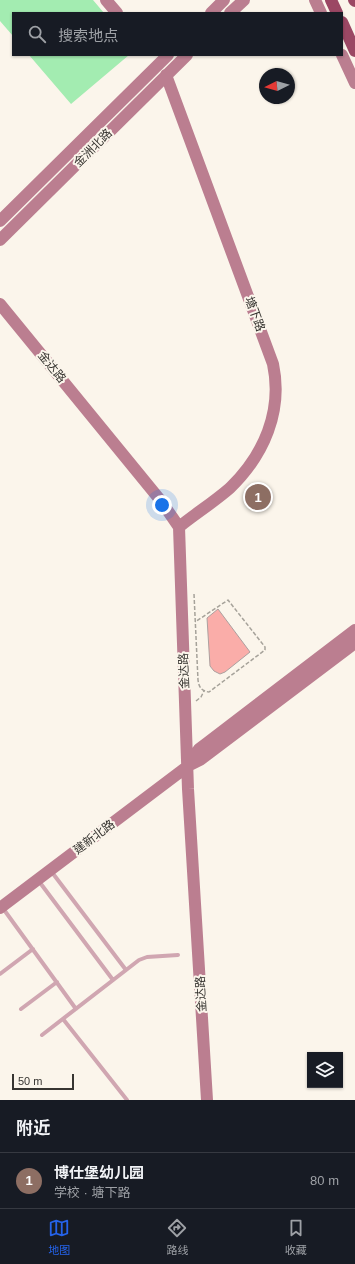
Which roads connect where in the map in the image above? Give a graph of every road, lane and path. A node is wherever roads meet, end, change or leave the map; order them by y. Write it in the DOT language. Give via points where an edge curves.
graph roads {
  1 [pos="106,0"];
  2 [pos="224,0"];
  3 [pos="244,0"];
  4 [pos="315,0"];
  5 [pos="331,0"];
  6 [pos="116,12"];
  7 [pos="212,12"];
  8 [pos="231,12"];
  9 [pos="321,12"];
  10 [pos="337,12"];
  11 [pos="343,24"];
  12 [pos="355,51"];
  13 [pos="186,56"];
  14 [pos="342,56"];
  15 [pos="161,58"];
  16 [pos="166,74"];
  17 [pos="355,82"];
  18 [pos="0,221"];
  19 [pos="0,240"];
  20 [pos="0,304"];
  21 [pos="178,527"];
  22 [pos="194,594"];
  23 [pos="195,622"];
  24 [pos="355,630"];
  25 [pos="355,643"];
  26 [pos="204,691"];
  27 [pos="186,703"];
  28 [pos="188,766"];
  29 [pos="50,870"];
  30 [pos="38,880"];
  31 [pos="1,907"];
  32 [pos="33,949"];
  33 [pos="178,955"];
  34 [pos="126,970"];
  35 [pos="0,974"];
  36 [pos="113,980"];
  37 [pos="57,982"];
  38 [pos="21,1009"];
  39 [pos="76,1009"];
  40 [pos="63,1019"];
  41 [pos="42,1035"];
  42 [pos="127,1100"];
  43 [pos="207,1100"];
  1 -- 6 [label="street"];
  2 -- 7 [label="street"];
  3 -- 8 [label="street"];
  4 -- 9 [label="street"];
  5 -- 10 [label="highway"];
  11 -- 12 [label="highway"];
  13 -- 16 [label="street, 金洲北路"];
  14 -- 17 [label="street"];
  15 -- 18 [label="street, 金洲北路"];
  16 -- 19 [label="street, 金洲北路"];
  16 -- 21 [label="street, 塘下路" via="273,364 276,384 268,434 257,456 228,489"];
  20 -- 21 [label="street, 金达路" via="161,501"];
  21 -- 27 [label="street, 金达路"];
  22 -- 23 [label="path"];
  23 -- 26 [label="path" via="198,686"];
  23 -- 26 [label="path" via="228,600 265,647 265,650 209,692"];
  24 -- 28 [label="street, 建新北路" via="199,749"];
  25 -- 28 [label="street, 建新北路" via="200,760"];
  26 -- 27 [label="path" via="198,701"];
  27 -- 28 [label="street, 金达路"];
  28 -- 29 [label="street, 建新北路"];
  28 -- 43 [label="street, 金达路"];
  29 -- 30 [label="street, 建新北路"];
  29 -- 34 [label="lane"];
  30 -- 31 [label="street, 建新北路"];
  30 -- 36 [label="lane"];
  31 -- 32 [label="lane"];
  32 -- 35 [label="lane"];
  32 -- 37 [label="lane"];
  33 -- 34 [label="lane" via="143,958"];
  34 -- 36 [label="lane"];
  36 -- 39 [label="lane"];
  37 -- 38 [label="lane"];
  37 -- 39 [label="lane"];
  39 -- 40 [label="lane"];
  40 -- 41 [label="lane"];
  40 -- 42 [label="lane"];
}
